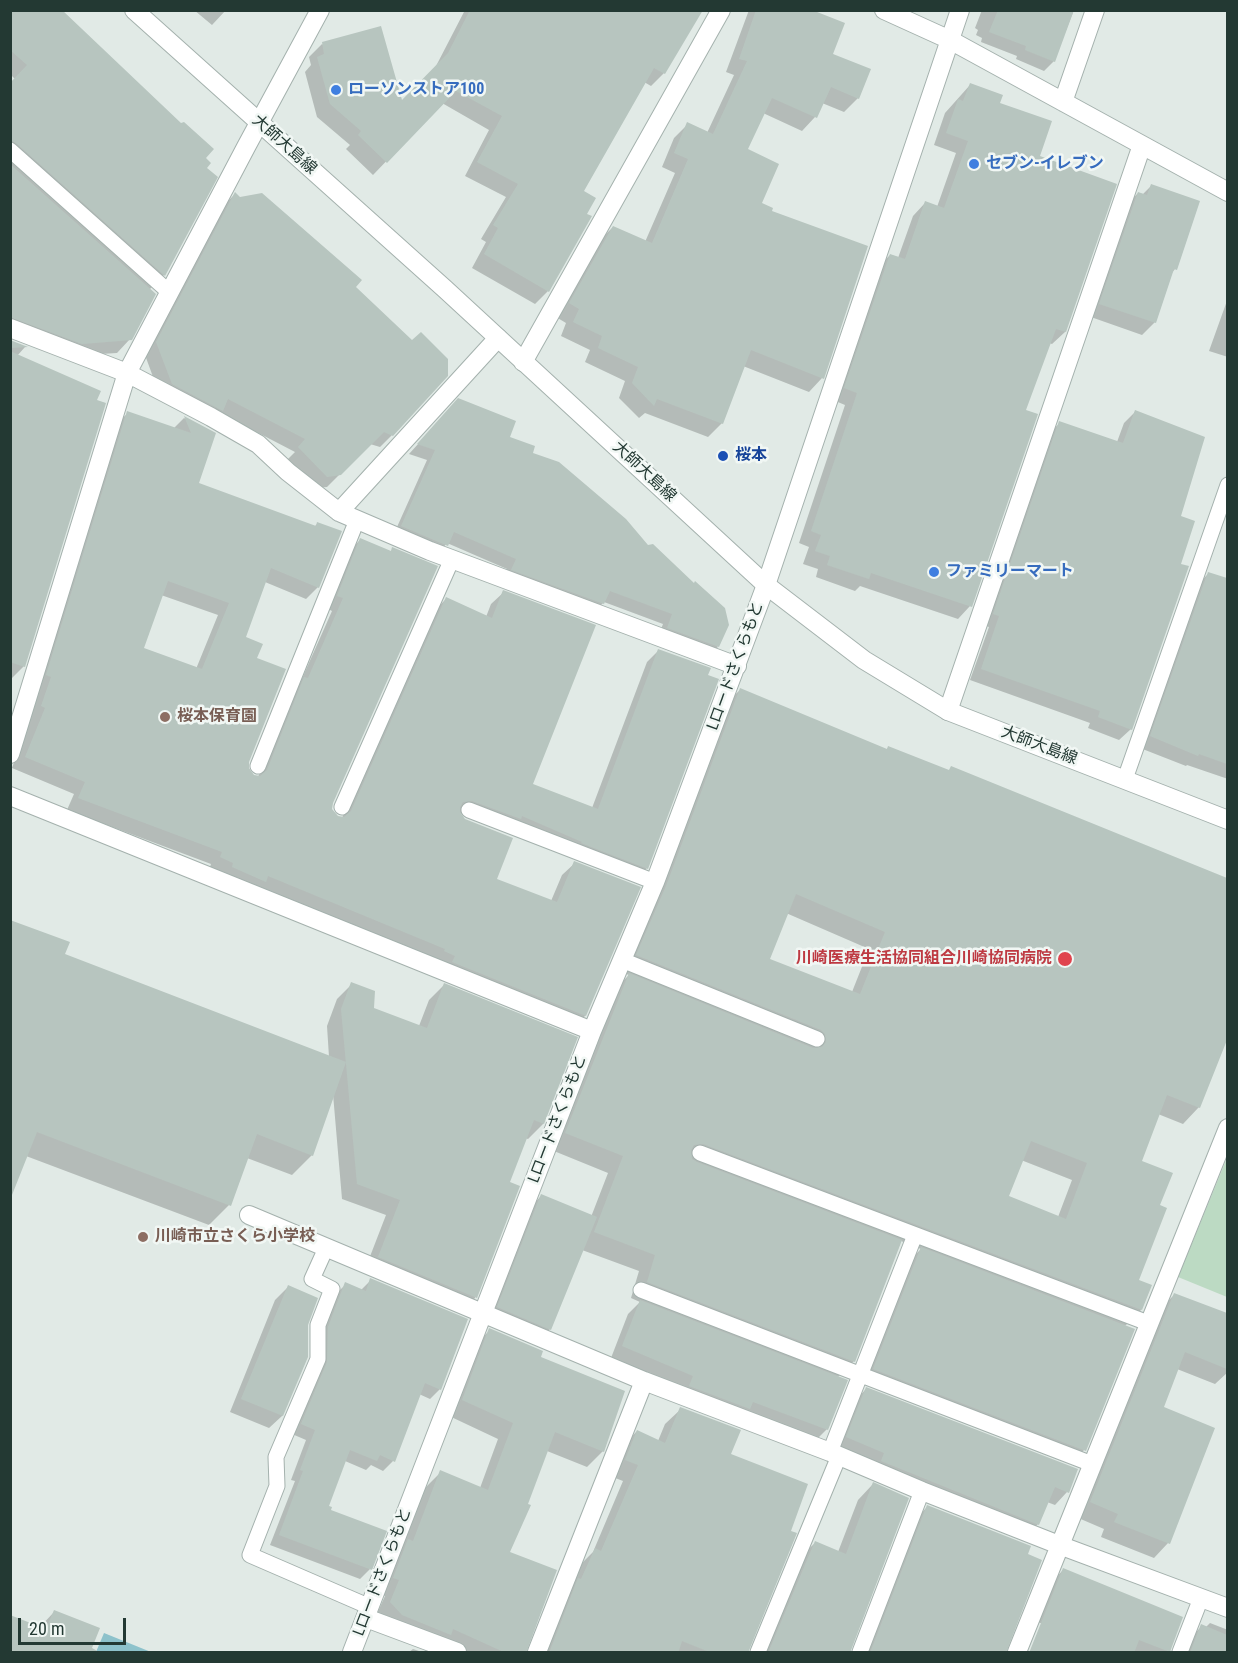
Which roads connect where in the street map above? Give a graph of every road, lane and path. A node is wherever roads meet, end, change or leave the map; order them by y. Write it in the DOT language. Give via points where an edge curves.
graph roads {
  1 [pos="134,10"];
  2 [pos="320,10"];
  3 [pos="721,10"];
  4 [pos="884,10"];
  5 [pos="960,10"];
  6 [pos="1095,10"];
  7 [pos="950,40"];
  8 [pos="1063,102"];
  9 [pos="259,123"];
  10 [pos="1142,145"];
  11 [pos="10,150"];
  12 [pos="1227,192"];
  13 [pos="169,292"];
  14 [pos="10,328"];
  15 [pos="498,338"];
  16 [pos="524,362"];
  17 [pos="128,373"];
  18 [pos="1227,484"];
  19 [pos="339,513"];
  20 [pos="357,520"];
  21 [pos="452,559"];
  22 [pos="766,585"];
  23 [pos="737,666"];
  24 [pos="948,711"];
  25 [pos="10,754"];
  26 [pos="258,766"];
  27 [pos="1125,779"];
  28 [pos="10,796"];
  29 [pos="342,807"];
  30 [pos="469,810"];
  31 [pos="1227,820"];
  32 [pos="655,882"];
  33 [pos="622,960"];
  34 [pos="592,1031"];
  35 [pos="817,1039"];
  36 [pos="1227,1128"];
  37 [pos="700,1153"];
  38 [pos="249,1215"];
  39 [pos="915,1234"];
  40 [pos="326,1248"];
  41 [pos="641,1290"];
  42 [pos="483,1313"];
  43 [pos="1148,1323"];
  44 [pos="859,1374"];
  45 [pos="644,1381"];
  46 [pos="834,1454"];
  47 [pos="1092,1464"];
  48 [pos="922,1491"];
  49 [pos="1059,1545"];
  50 [pos="1201,1598"];
  51 [pos="1227,1608"];
  52 [pos="368,1612"];
  53 [pos="352,1653"];
  54 [pos="457,1653"];
  55 [pos="537,1653"];
  56 [pos="758,1653"];
  57 [pos="860,1653"];
  58 [pos="1017,1653"];
  59 [pos="1180,1653"];
  1 -- 9 [label="street, 大師大島線"];
  2 -- 9 [label="street"];
  3 -- 16 [label="street"];
  4 -- 7 [label="street"];
  5 -- 7 [label="street, Lロードさくらもと"];
  6 -- 8 [label="street"];
  7 -- 8 [label="street"];
  7 -- 22 [label="street, Lロードさくらもと"];
  8 -- 10 [label="street"];
  9 -- 13 [label="street"];
  9 -- 15 [label="street, 大師大島線"];
  10 -- 12 [label="street"];
  10 -- 24 [label="street"];
  11 -- 13 [label="lane"];
  13 -- 17 [label="street"];
  14 -- 17 [label="street"];
  15 -- 16 [label="street, 大師大島線"];
  15 -- 19 [label="street"];
  16 -- 22 [label="street, 大師大島線"];
  17 -- 19 [label="street" via="258,444"];
  17 -- 25 [label="street"];
  18 -- 27 [label="lane"];
  19 -- 20 [label="street"];
  20 -- 21 [label="street"];
  20 -- 26 [label="lane"];
  21 -- 23 [label="street"];
  21 -- 29 [label="lane"];
  22 -- 23 [label="street, Lロードさくらもと"];
  22 -- 24 [label="street, 大師大島線" via="864,660"];
  23 -- 32 [label="street, Lロードさくらもと"];
  24 -- 27 [label="street, 大師大島線"];
  27 -- 31 [label="street, 大師大島線"];
  28 -- 34 [label="street"];
  30 -- 32 [label="lane"];
  32 -- 33 [label="street, Lロードさくらもと"];
  33 -- 34 [label="street, Lロードさくらもと"];
  33 -- 35 [label="lane"];
  34 -- 42 [label="street, Lロードさくらもと"];
  36 -- 43 [label="street"];
  37 -- 39 [label="lane"];
  38 -- 40 [label="street"];
  39 -- 43 [label="lane"];
  39 -- 44 [label="lane"];
  40 -- 42 [label="street"];
  40 -- 52 [label="lane" via="312,1280 332,1288 318,1324 318,1359 276,1457 277,1486 250,1554"];
  41 -- 44 [label="lane"];
  42 -- 45 [label="street"];
  42 -- 52 [label="street, Lロードさくらもと"];
  43 -- 47 [label="street"];
  44 -- 46 [label="lane"];
  44 -- 47 [label="lane"];
  45 -- 46 [label="street"];
  45 -- 55 [label="street"];
  46 -- 48 [label="street"];
  46 -- 56 [label="lane"];
  47 -- 49 [label="street"];
  48 -- 49 [label="street"];
  48 -- 57 [label="lane"];
  49 -- 50 [label="street"];
  49 -- 58 [label="street"];
  50 -- 51 [label="street"];
  50 -- 59 [label="lane"];
  52 -- 53 [label="street, Lロードさくらもと"];
  52 -- 54 [label="street"];
}
